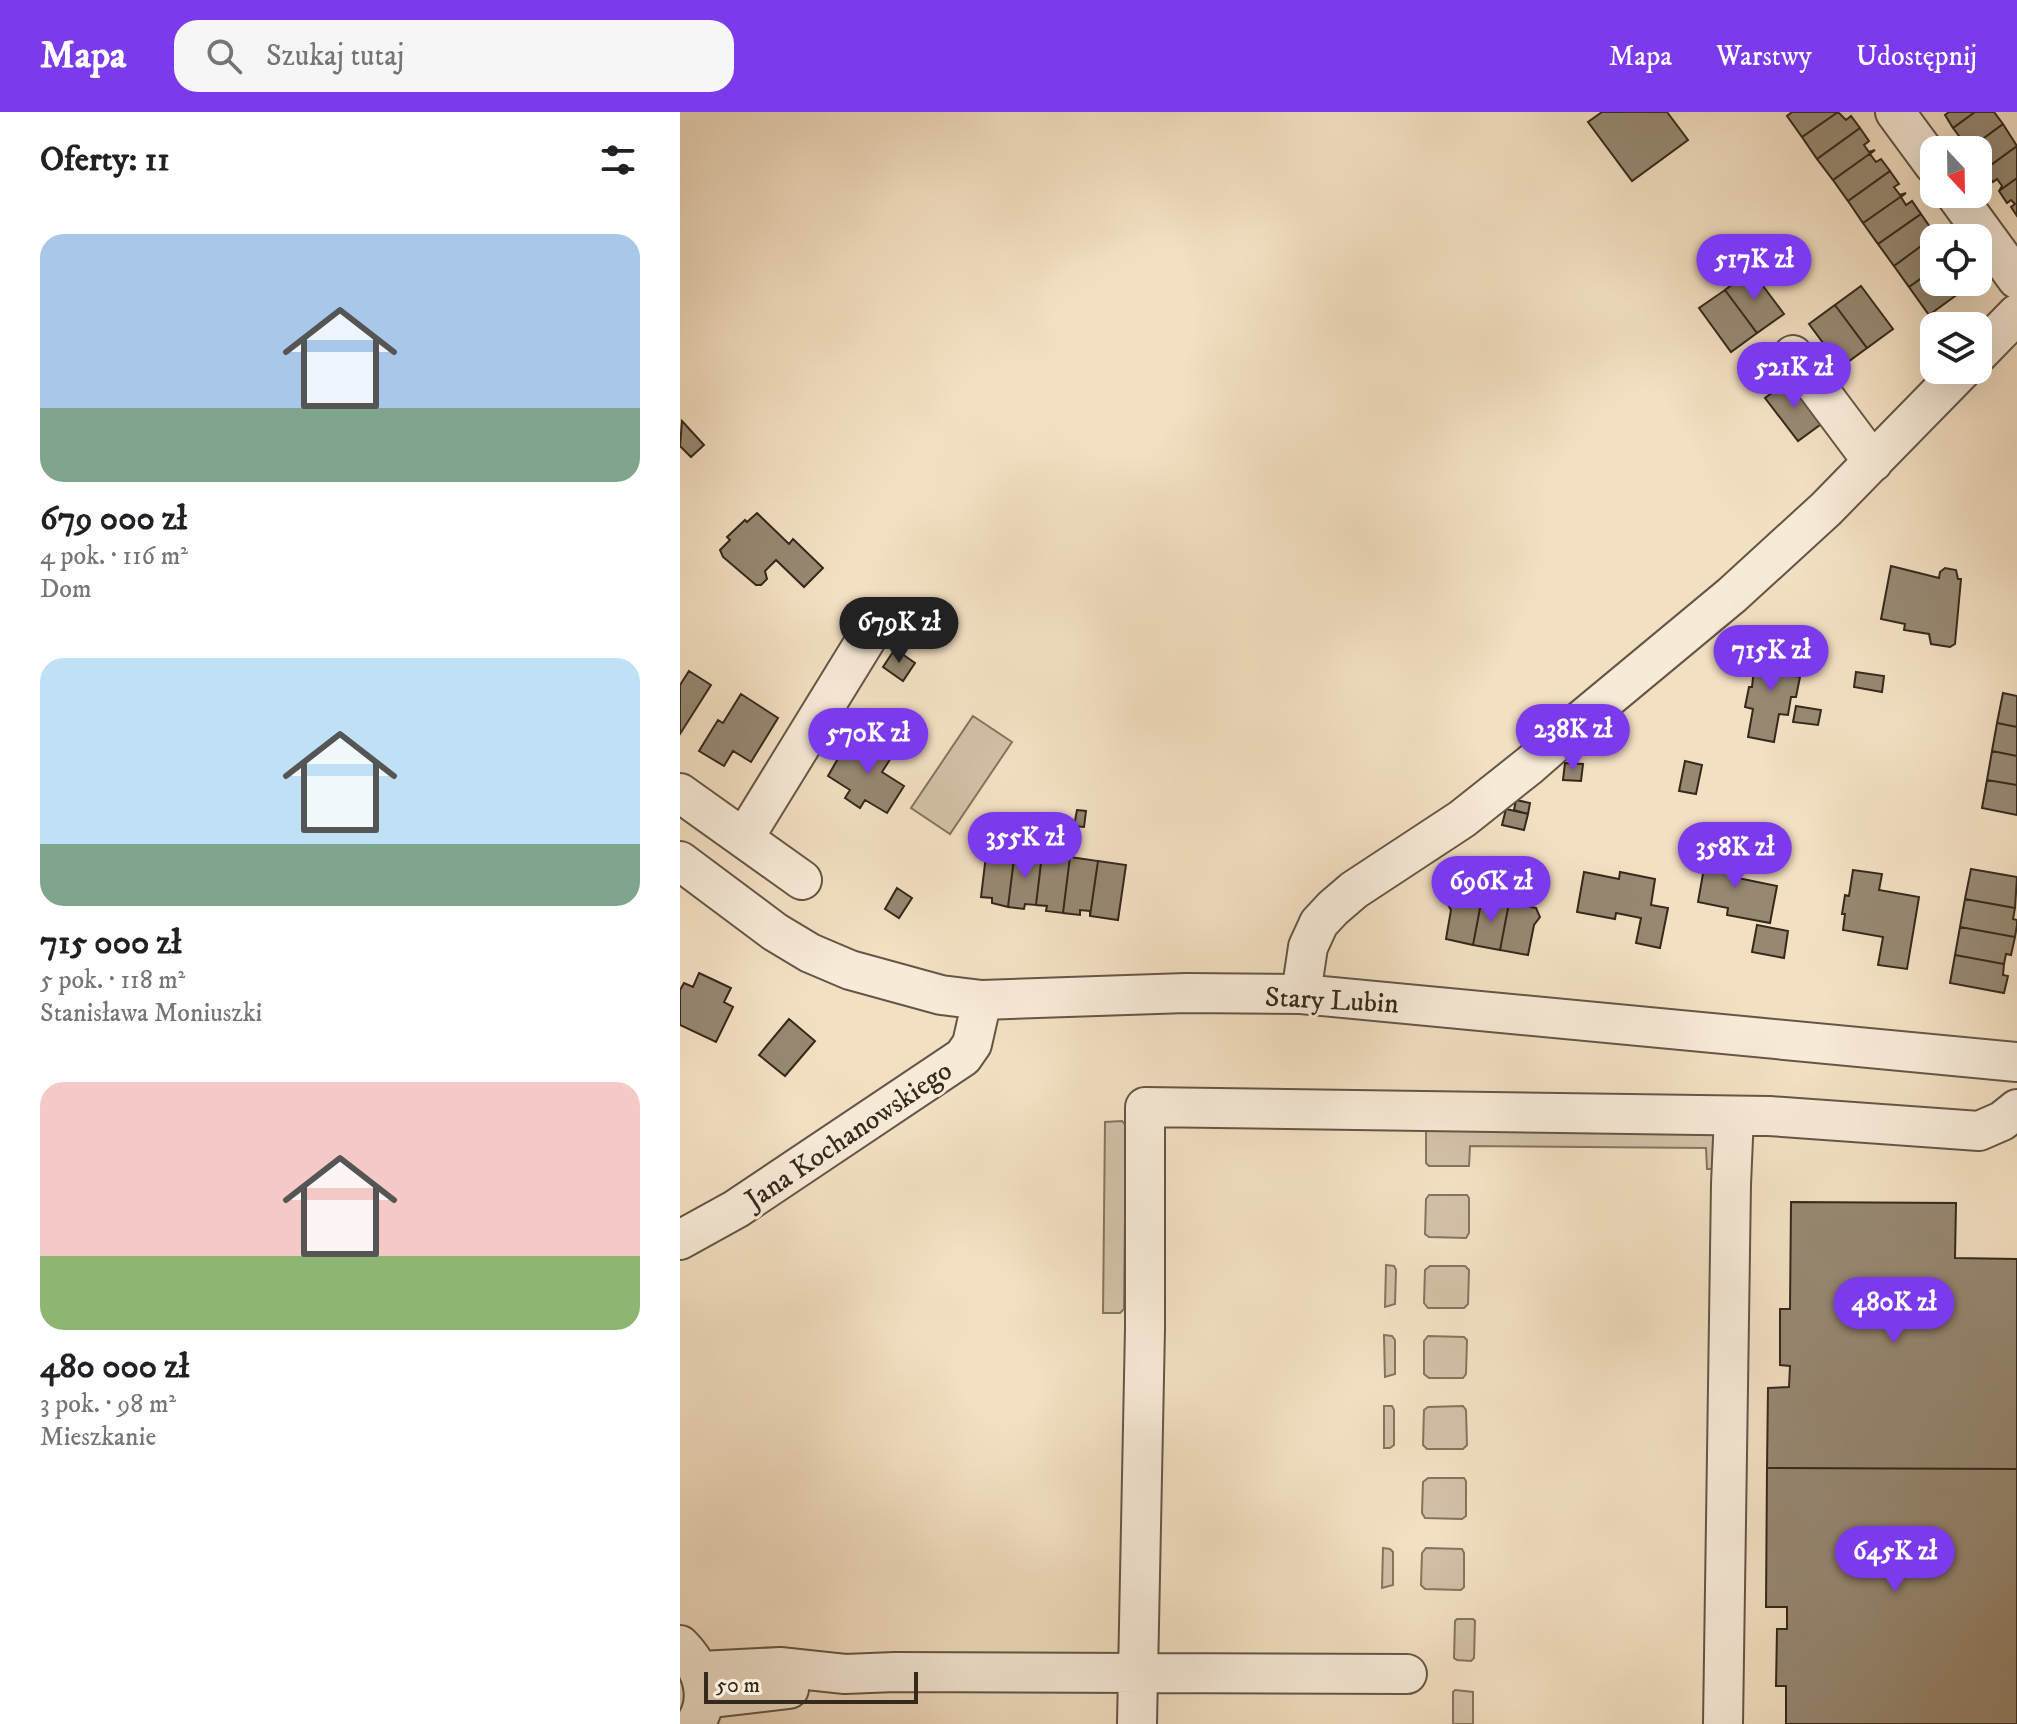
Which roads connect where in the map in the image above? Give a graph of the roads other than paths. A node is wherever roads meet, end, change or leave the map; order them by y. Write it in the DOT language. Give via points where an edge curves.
graph roads {
  1 [pos="1895,112"];
  2 [pos="1920,146"];
  3 [pos="1965,208"];
  4 [pos="2017,279"];
  5 [pos="2017,314"];
  6 [pos="1992,340"];
  7 [pos="1793,355"];
  8 [pos="1948,384"];
  9 [pos="1873,462"];
  10 [pos="878,620"];
  11 [pos="680,793"];
  12 [pos="744,838"];
  13 [pos="680,861"];
  14 [pos="802,880"];
  15 [pos="1301,994"];
  16 [pos="982,1000"];
  17 [pos="2017,1062"];
  18 [pos="2017,1109"];
  19 [pos="1734,1116"];
  20 [pos="1979,1131"];
  21 [pos="2017,1138"];
  22 [pos="680,1240"];
  23 [pos="1137,1672"];
  24 [pos="1407,1674"];
  25 [pos="695,1684"];
  26 [pos="1137,1724"];
  27 [pos="1723,1724"];
  1 -- 2 [label="street"];
  3 -- 4 [label="street"];
  5 -- 6 [label="street"];
  7 -- 9 [label="street"];
  8 -- 9 [label="street"];
  9 -- 15 [label="street" via="1732,595 1530,765 1333,908 1308,947"];
  10 -- 12 [label="street"];
  11 -- 12 [label="street"];
  12 -- 14 [label="street"];
  13 -- 16 [label="street, Stary Lubin" via="810,953 906,987"];
  15 -- 16 [label="street, Stary Lubin"];
  15 -- 17 [label="street, Stary Lubin"];
  16 -- 22 [label="street, Jana Kochanowskiego" via="972,1044 963,1057 773,1185"];
  18 -- 20 [label="street"];
  19 -- 20 [label="street"];
  19 -- 23 [label="street" via="1145,1107"];
  19 -- 27 [label="street"];
  20 -- 21 [label="street"];
  23 -- 24 [label="street"];
  23 -- 25 [label="street" via="845,1674 782,1691"];
  23 -- 26 [label="street"];
}
